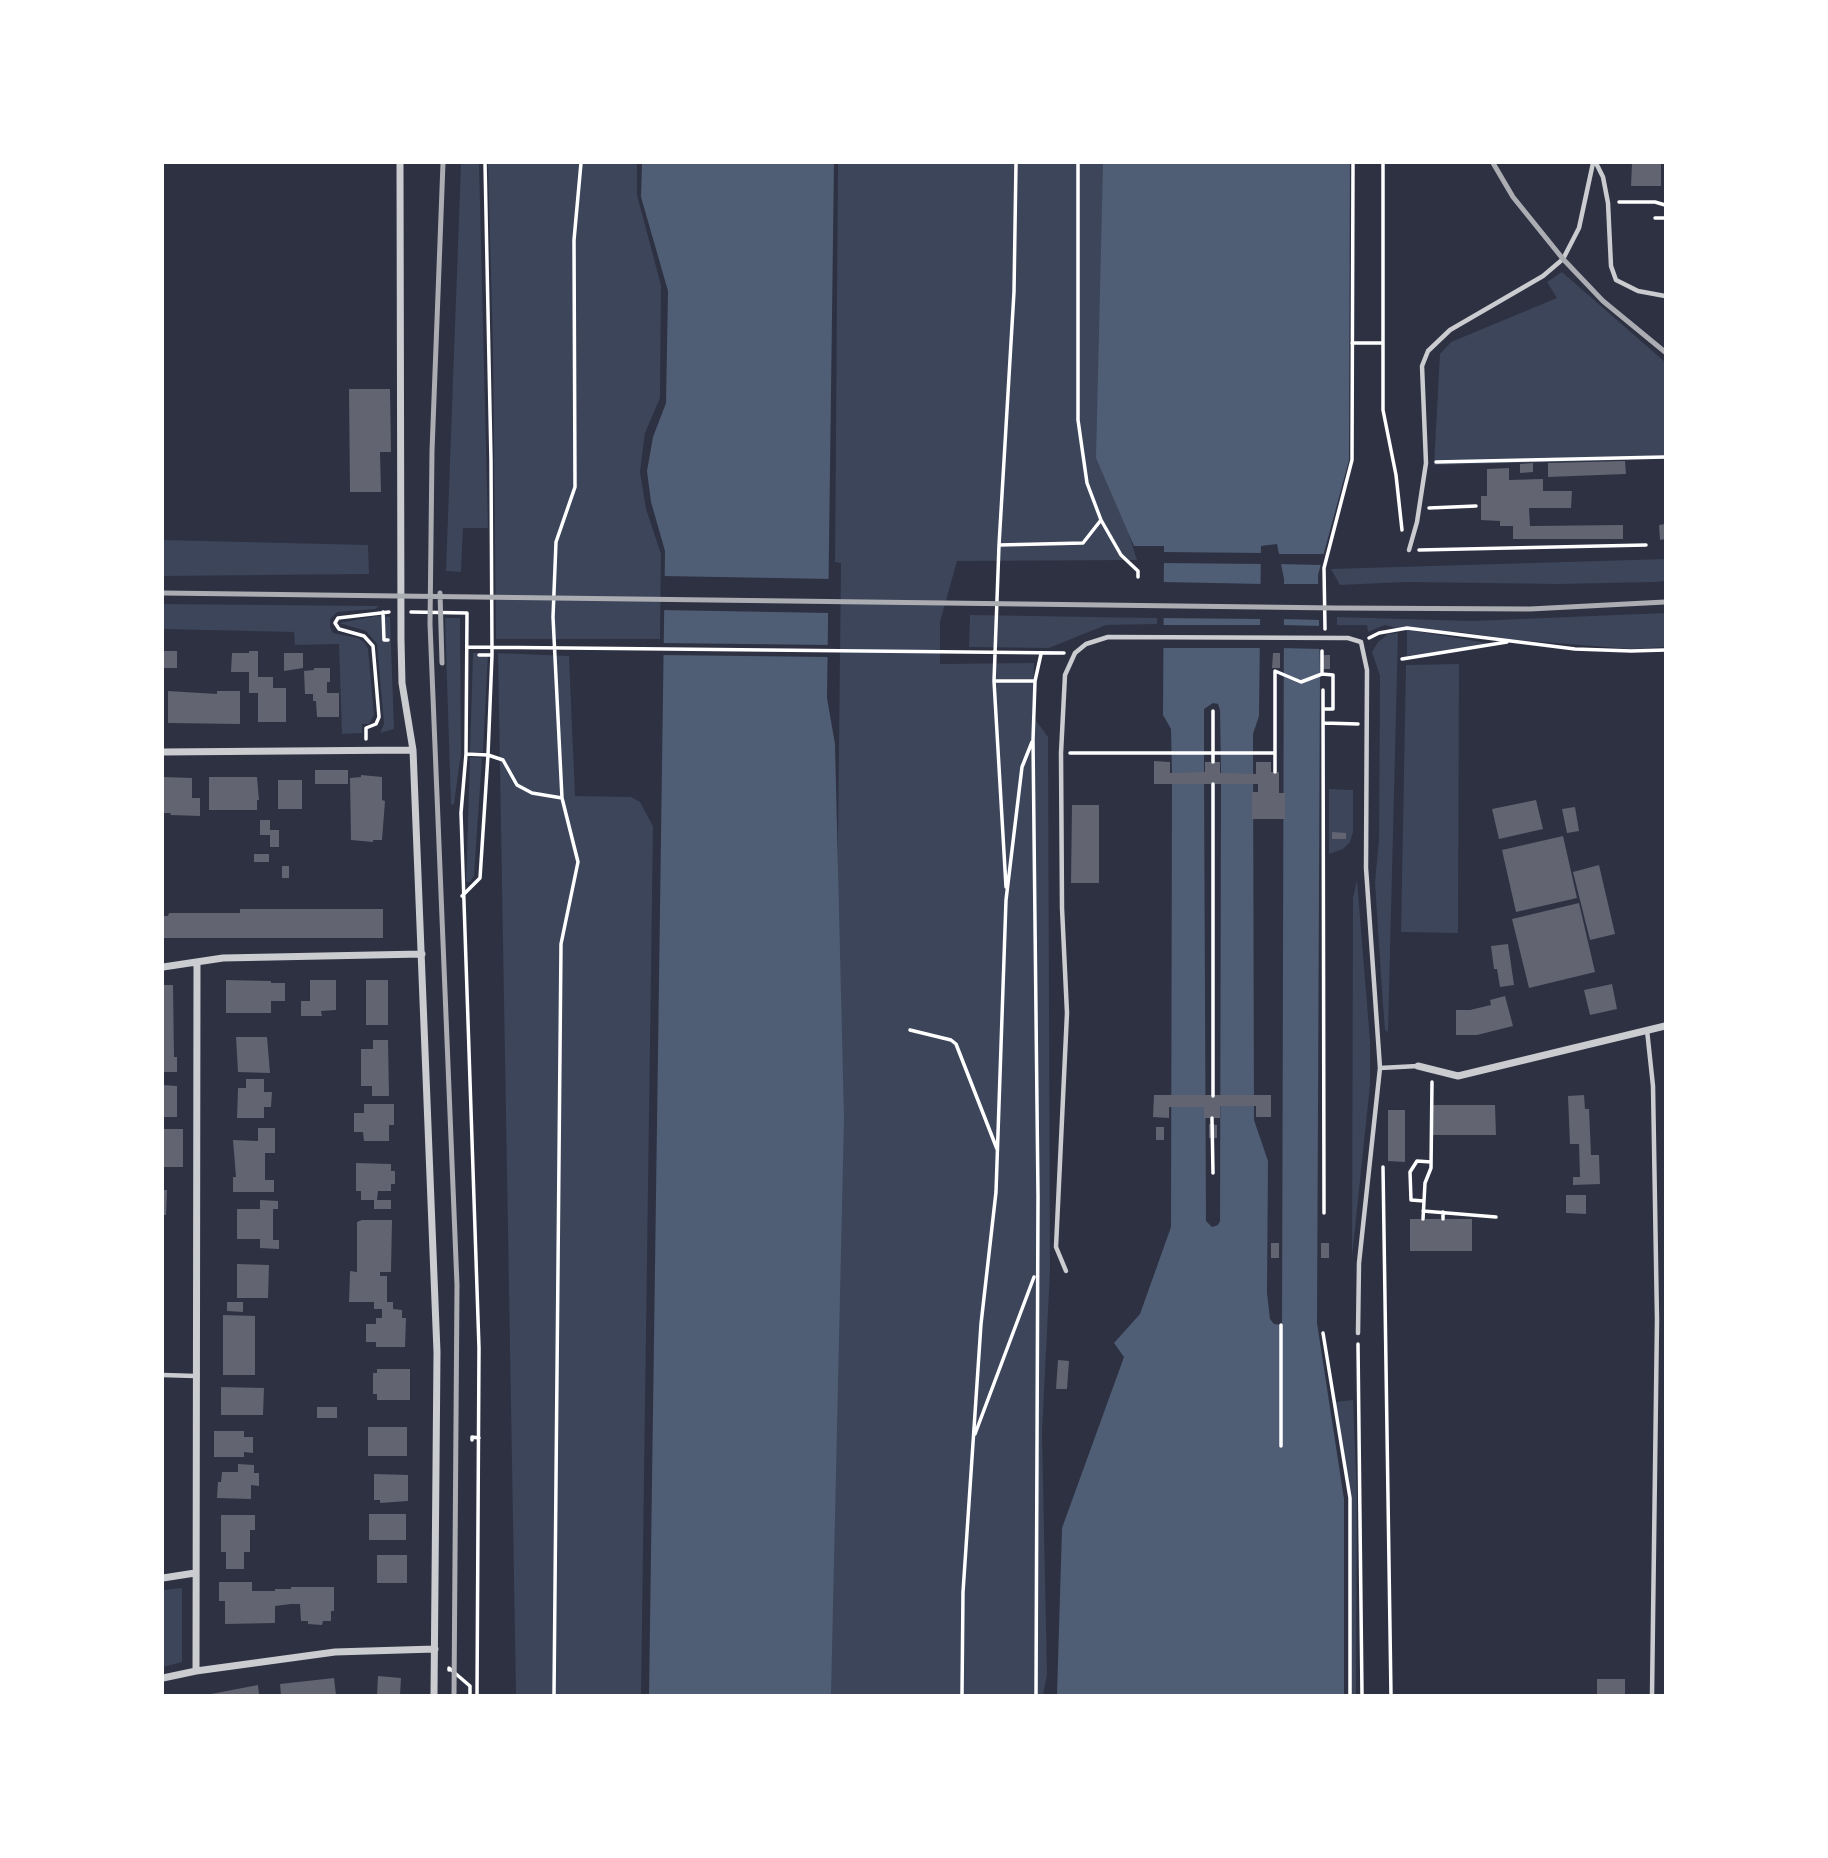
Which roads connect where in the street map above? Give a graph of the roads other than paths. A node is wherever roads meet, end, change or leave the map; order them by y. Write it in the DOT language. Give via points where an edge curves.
graph roads {
  1 [pos="400,163"];
  2 [pos="1595,163"];
  3 [pos="1665,296"];
  4 [pos="1409,550"];
  5 [pos="413,750"];
  6 [pos="163,752"];
  7 [pos="422,954"];
  8 [pos="197,962"];
  9 [pos="163,967"];
  10 [pos="1665,1026"];
  11 [pos="1647,1030"];
  12 [pos="1418,1066"];
  13 [pos="1380,1068"];
  14 [pos="1066,1271"];
  15 [pos="1358,1333"];
  16 [pos="163,1375"];
  17 [pos="195,1376"];
  18 [pos="195,1573"];
  19 [pos="163,1578"];
  20 [pos="435,1649"];
  21 [pos="196,1671"];
  22 [pos="163,1678"];
  23 [pos="434,1695"];
  24 [pos="1653,1695"];
  1 -- 5 [label="street" via="401,640 402,683"];
  2 -- 3 [label="lane" via="1608,203 1611,266 1616,280 1638,291"];
  2 -- 4 [label="lane" via="1579,228 1563,259 1543,276 1450,330 1429,351 1422,366 1426,463"];
  5 -- 6 [label="street"];
  5 -- 7 [label="street"];
  7 -- 8 [label="street"];
  7 -- 20 [label="street" via="437,1352"];
  8 -- 9 [label="street"];
  8 -- 17 [label="street"];
  10 -- 11 [label="street"];
  11 -- 12 [label="street" via="1458,1076"];
  11 -- 24 [label="lane" via="1653,1086 1657,1320"];
  12 -- 13 [label="lane"];
  13 -- 14 [label="lane" via="1366,868 1367,670 1361,642 1333,637 1152,636 1108,637 1086,644 1075,653 1065,675 1061,753 1067,1013 1056,1247"];
  13 -- 15 [label="lane" via="1359,1263"];
  16 -- 17 [label="lane"];
  17 -- 18 [label="street"];
  18 -- 19 [label="street"];
  18 -- 21 [label="street"];
  20 -- 21 [label="street" via="335,1652"];
  20 -- 23 [label="street"];
  21 -- 22 [label="street"];
}
